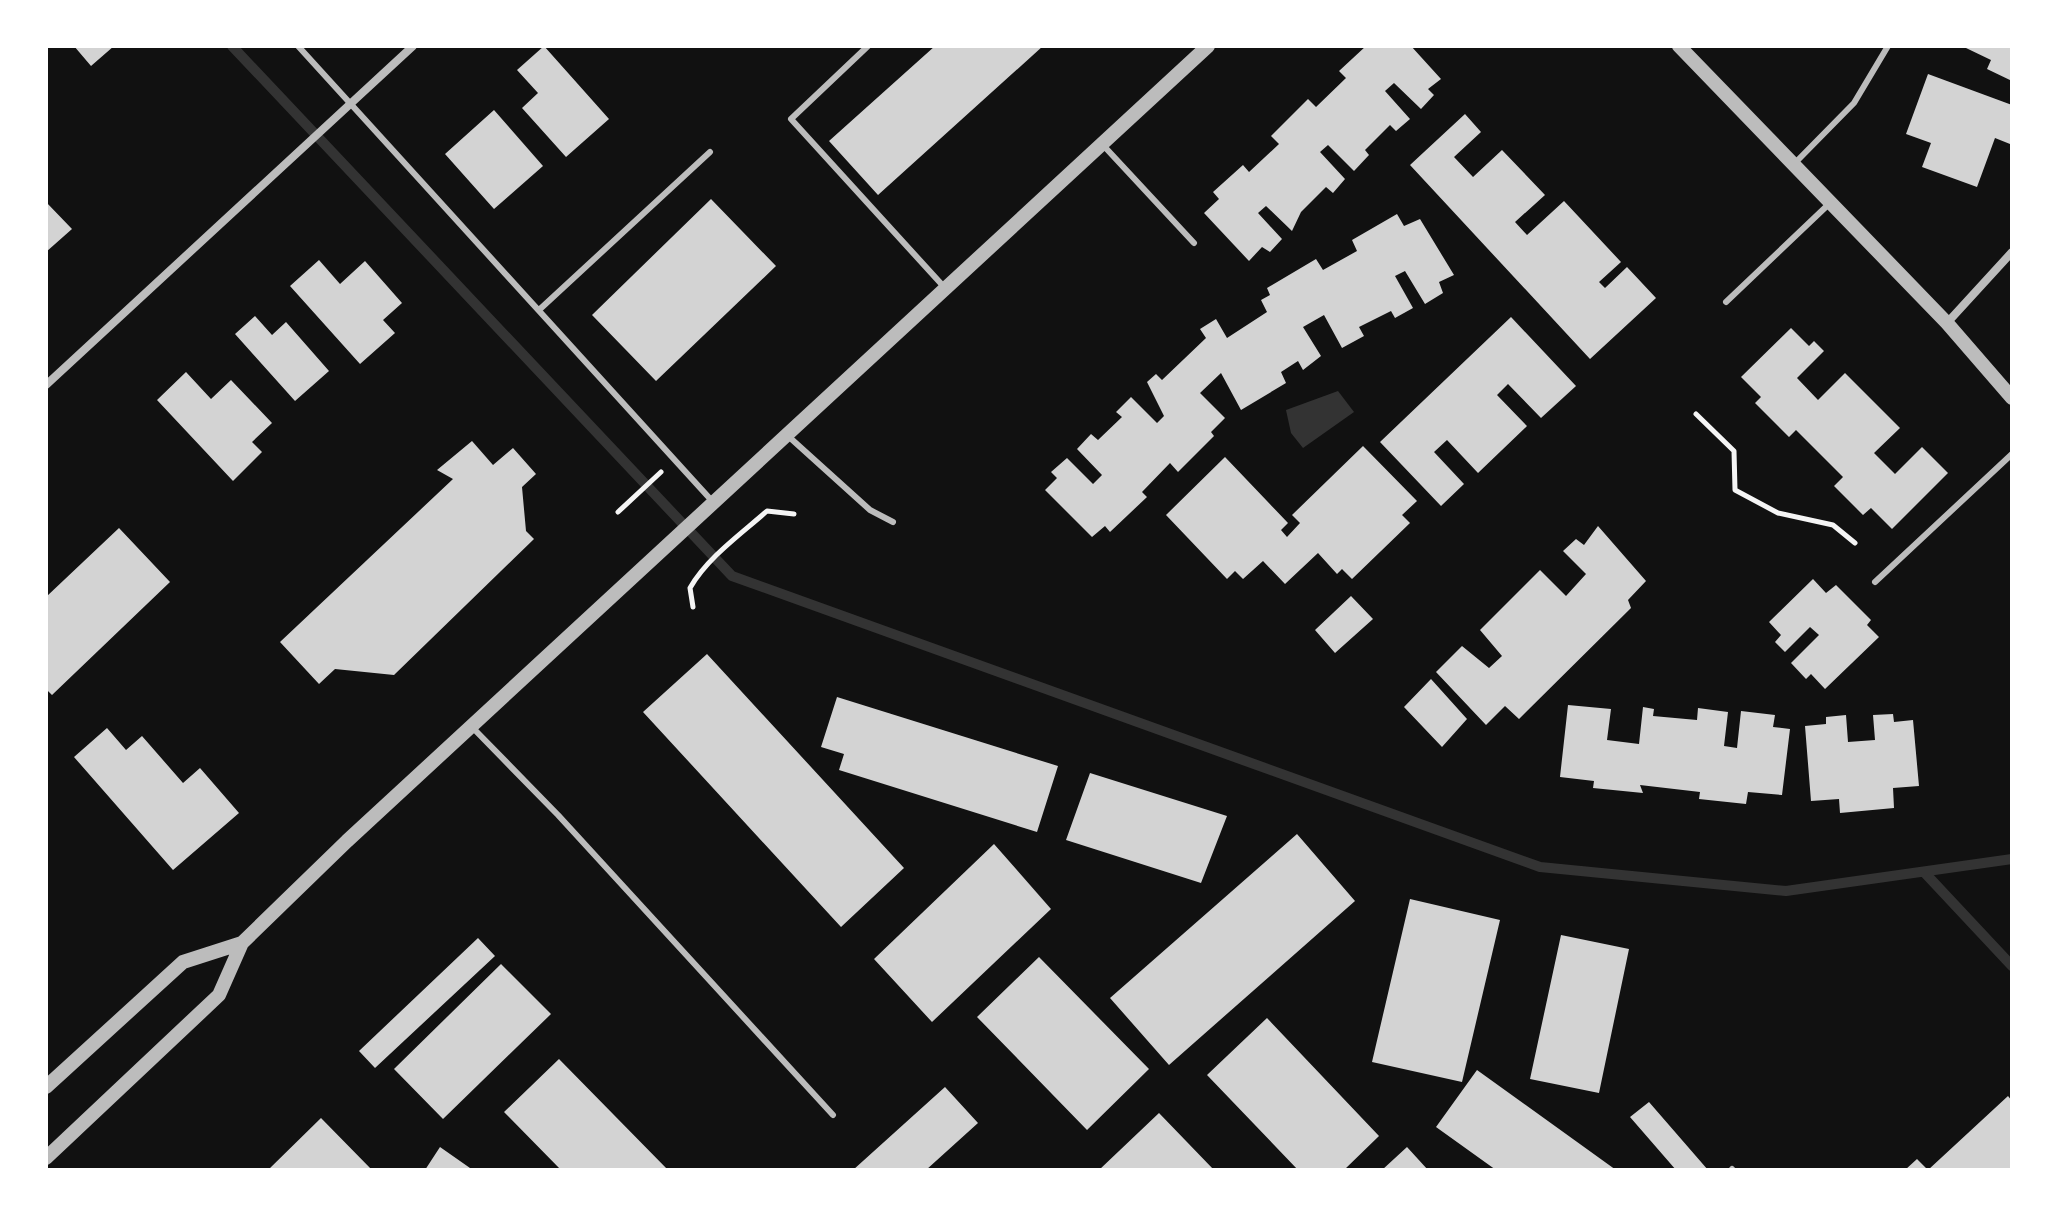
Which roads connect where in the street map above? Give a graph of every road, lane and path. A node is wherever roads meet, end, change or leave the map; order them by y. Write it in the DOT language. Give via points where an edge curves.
graph roads {
  1 [pos="298,46"];
  2 [pos="413,46"];
  3 [pos="868,46"];
  4 [pos="1208,46"];
  5 [pos="1679,46"];
  6 [pos="1888,46"];
  7 [pos="350,104"];
  8 [pos="1102,144"];
  9 [pos="710,152"];
  10 [pos="1794,164"];
  11 [pos="1830,203"];
  12 [pos="1194,243"];
  13 [pos="2012,252"];
  14 [pos="945,288"];
  15 [pos="1726,302"];
  16 [pos="539,310"];
  17 [pos="1947,323"];
  18 [pos="46,385"];
  19 [pos="2012,398"];
  20 [pos="1696,414"];
  21 [pos="786,434"];
  22 [pos="2012,454"];
  23 [pos="661,472"];
  24 [pos="713,502"];
  25 [pos="618,512"];
  26 [pos="794,514"];
  27 [pos="893,522"];
  28 [pos="1855,543"];
  29 [pos="1875,582"];
  30 [pos="693,607"];
  31 [pos="471,726"];
  32 [pos="242,943"];
  33 [pos="46,1087"];
  34 [pos="833,1115"];
  35 [pos="46,1158"];
  1 -- 7 [label="lane"];
  2 -- 7 [label="street"];
  3 -- 14 [label="lane" via="791,119"];
  4 -- 8 [label="street"];
  5 -- 10 [label="street"];
  6 -- 10 [label="lane" via="1854,103"];
  7 -- 16 [label="lane"];
  7 -- 18 [label="street"];
  8 -- 12 [label="lane"];
  8 -- 14 [label="street"];
  9 -- 16 [label="lane"];
  10 -- 11 [label="street"];
  11 -- 15 [label="lane"];
  11 -- 17 [label="street"];
  13 -- 17 [label="street"];
  14 -- 21 [label="street"];
  16 -- 24 [label="lane"];
  17 -- 19 [label="street"];
  20 -- 28 [label="path" via="1734,451 1735,490 1778,513 1833,525"];
  21 -- 24 [label="street"];
  21 -- 27 [label="lane" via="870,510"];
  22 -- 29 [label="lane"];
  23 -- 25 [label="path"];
  24 -- 31 [label="street"];
  26 -- 30 [label="path" via="767,511 727,547 697,575 690,588"];
  31 -- 32 [label="street"];
  31 -- 34 [label="lane"];
  32 -- 33 [label="street" via="183,962"];
  32 -- 35 [label="street" via="219,995"];
}
